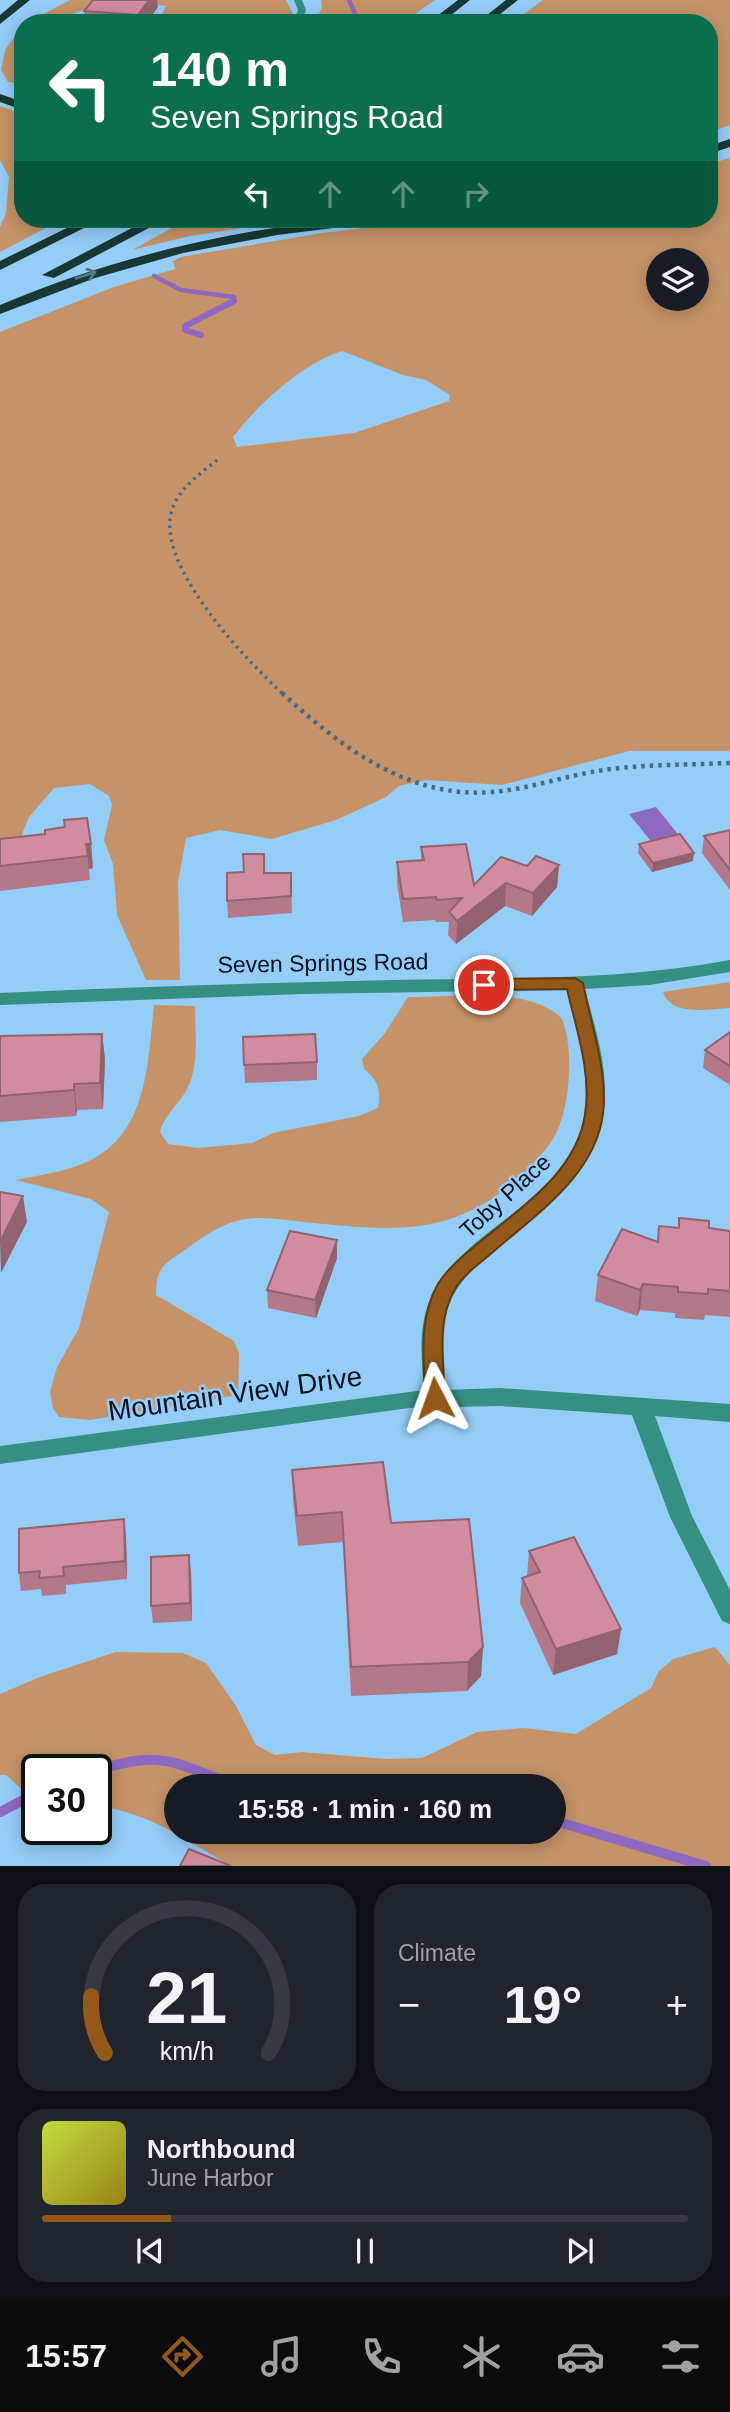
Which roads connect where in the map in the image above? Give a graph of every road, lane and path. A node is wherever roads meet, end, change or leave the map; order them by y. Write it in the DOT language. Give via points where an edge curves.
graph roads {
  1 [pos="14,0"];
  2 [pos="25,0"];
  3 [pos="465,0"];
  4 [pos="513,0"];
  5 [pos="0,12"];
  6 [pos="446,14"];
  7 [pos="494,14"];
  8 [pos="0,20"];
  9 [pos="77,228"];
  10 [pos="141,228"];
  11 [pos="290,228"];
  12 [pos="0,266"];
  13 [pos="0,300"];
  14 [pos="0,310"];
  15 [pos="216,460"];
  16 [pos="730,763"];
  17 [pos="730,967"];
  18 [pos="575,983"];
  19 [pos="0,999"];
  20 [pos="435,1398"];
  21 [pos="640,1406"];
  22 [pos="730,1413"];
  23 [pos="0,1455"];
  24 [pos="730,1614"];
  1 -- 5 [label="highway"];
  2 -- 8 [label="highway"];
  3 -- 6 [label="highway"];
  4 -- 7 [label="highway"];
  9 -- 12 [label="highway"];
  10 -- 13 [label="highway"];
  14 -- 11 [label="highway, one-way" via="74,279 173,249"];
  15 -- 16 [label="path" via="188,485 170,514 171,536 187,579 206,612 237,648 315,725 396,778 424,787 485,794 599,771"];
  17 -- 18 [label="street, Seven Springs Road" via="666,979"];
  18 -- 19 [label="street, Seven Springs Road" via="243,988"];
  18 -- 20 [label="street, Toby Place" via="594,1074 594,1113 588,1139 556,1188 446,1286 433,1325"];
  20 -- 21 [label="street, Mountain View Drive" via="500,1397"];
  20 -- 23 [label="street, Mountain View Drive"];
  21 -- 22 [label="street, Mountain View Drive"];
  21 -- 24 [label="street" via="681,1517"];
}
